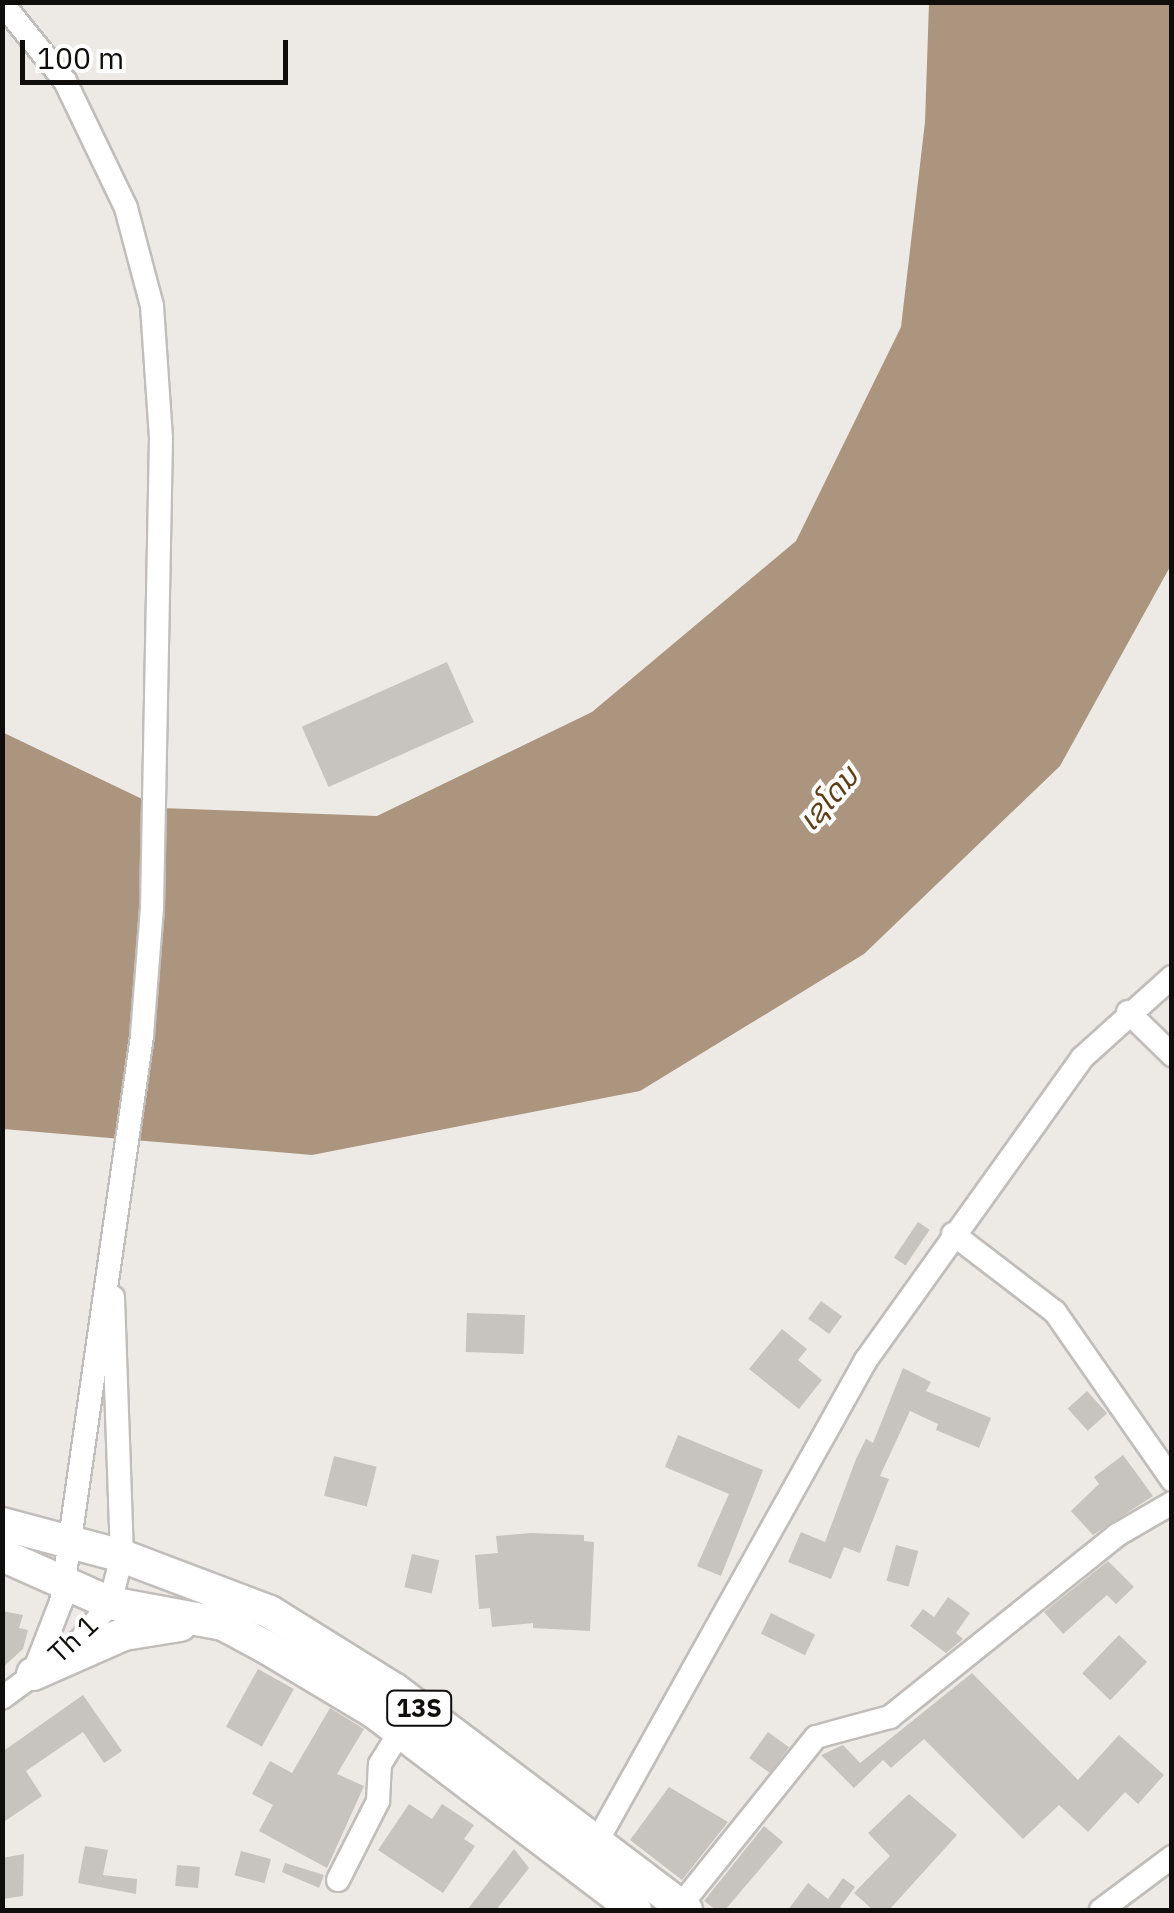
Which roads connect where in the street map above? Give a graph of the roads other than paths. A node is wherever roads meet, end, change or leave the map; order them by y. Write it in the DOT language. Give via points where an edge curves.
graph roads {
  1 [pos="2,3"];
  2 [pos="1172,977"];
  3 [pos="1128,1012"];
  4 [pos="1172,1055"];
  5 [pos="112,1228"];
  6 [pos="953,1234"];
  7 [pos="1172,1480"];
  8 [pos="1172,1503"];
  9 [pos="2,1524"];
  10 [pos="68,1539"];
  11 [pos="2,1555"];
  12 [pos="122,1556"];
  13 [pos="61,1586"];
  14 [pos="110,1603"];
  15 [pos="224,1624"];
  16 [pos="34,1674"];
  17 [pos="2,1698"];
  18 [pos="401,1731"];
  19 [pos="589,1854"];
  20 [pos="1172,1856"];
  21 [pos="338,1880"];
  22 [pos="683,1908"];
  23 [pos="636,1910"];
  24 [pos="1101,1910"];
  1 -- 5 [label="street" via="65,81 107,162 141,255 157,360 152,908 142,1036"];
  2 -- 3 [label="street"];
  3 -- 4 [label="street"];
  3 -- 6 [label="street" via="1082,1058"];
  5 -- 10 [label="street, Th 1"];
  5 -- 12 [label="street"];
  6 -- 7 [label="street" via="1055,1312"];
  6 -- 19 [label="street" via="812,1450"];
  8 -- 22 [label="street" via="1117,1535 890,1717 816,1736"];
  9 -- 10 [label="highway, 13S"];
  10 -- 12 [label="highway, 13S"];
  10 -- 13 [label="street, Th 1"];
  11 -- 13 [label="highway, 13S"];
  12 -- 14 [label="street"];
  12 -- 19 [label="highway, 13S" via="270,1612 395,1690"];
  13 -- 14 [label="highway, 13S"];
  13 -- 16 [label="street, Th 1" via="54,1631"];
  14 -- 15 [label="highway, 13S"];
  14 -- 16 [label="street, Th 1" via="81,1640"];
  15 -- 16 [label="highway" via="124,1634"];
  15 -- 18 [label="highway, 13S"];
  16 -- 17 [label="street, Th 1"];
  18 -- 19 [label="highway, 13S"];
  18 -- 21 [label="street" via="380,1764 378,1801"];
  19 -- 22 [label="highway, 13S"];
  19 -- 23 [label="highway, 13S"];
  20 -- 24 [label="street"];
}
